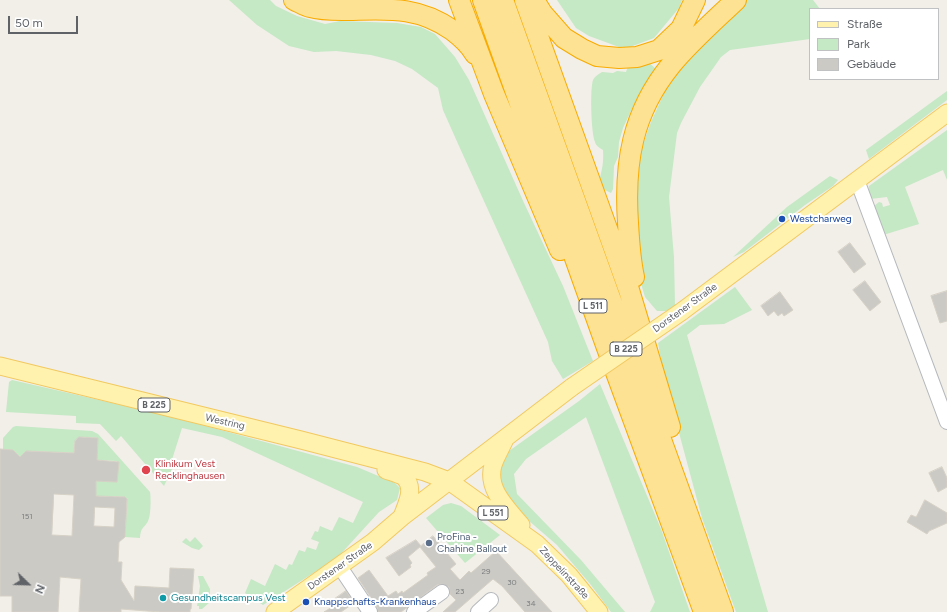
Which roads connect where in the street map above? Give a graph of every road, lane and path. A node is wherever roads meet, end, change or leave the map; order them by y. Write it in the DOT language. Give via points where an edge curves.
graph roads {
  1 [pos="294,0"];
  2 [pos="459,0"];
  3 [pos="483,0"];
  4 [pos="504,0"];
  5 [pos="525,0"];
  6 [pos="534,0"];
  7 [pos="695,0"];
  8 [pos="736,0"];
  9 [pos="494,94"];
  10 [pos="947,113"];
  11 [pos="857,180"];
  12 [pos="607,346"];
  13 [pos="0,366"];
  14 [pos="656,379"];
  15 [pos="947,422"];
  16 [pos="506,438"];
  17 [pos="336,449"];
  18 [pos="449,481"];
  19 [pos="402,517"];
  20 [pos="696,534"];
  21 [pos="538,544"];
  22 [pos="340,567"];
  23 [pos="442,592"];
  24 [pos="491,600"];
  25 [pos="275,612"];
  26 [pos="370,612"];
  27 [pos="414,612"];
  28 [pos="478,612"];
  29 [pos="599,612"];
  30 [pos="704,612"];
  31 [pos="723,612"];
  1 -- 9 [label="highway" via="310,7 335,10 409,11 443,24 458,34 473,51"];
  2 -- 9 [label="highway"];
  3 -- 12 [label="highway, L 511"];
  4 -- 20 [label="highway, L 511"];
  5 -- 14 [label="highway" via="629,290"];
  6 -- 7 [label="highway" via="564,38 597,56 619,58 637,57 659,50 681,29"];
  8 -- 14 [label="highway" via="671,65 657,84 636,130 629,155 626,204 629,250 654,358"];
  9 -- 12 [label="highway" via="581,298"];
  10 -- 11 [label="main road, Dorstener Straße / B 225"];
  11 -- 15 [label="street"];
  11 -- 16 [label="main road, Dorstener Straße / B 225, bridge" via="681,312 572,387"];
  12 -- 30 [label="highway, L 511"];
  13 -- 17 [label="main road, Westring / B 225"];
  14 -- 20 [label="highway" via="684,473"];
  16 -- 18 [label="main road, Dorstener Straße / B 225"];
  16 -- 21 [label="main road, B 225" via="493,464 491,473 494,490"];
  17 -- 18 [label="main road, Westring / B 225"];
  17 -- 19 [label="main road" via="404,477 409,485 410,494"];
  18 -- 19 [label="main road, Dorstener Straße"];
  18 -- 21 [label="main road, Zeppelinstraße / L 551"];
  19 -- 22 [label="main road, Dorstener Straße"];
  20 -- 31 [label="highway, L 511"];
  21 -- 29 [label="main road, Zeppelinstraße / L 551" via="569,575"];
  22 -- 25 [label="main road, Dorstener Straße"];
  22 -- 26 [label="street"];
  23 -- 27 [label="street"];
  24 -- 28 [label="street"];
}
